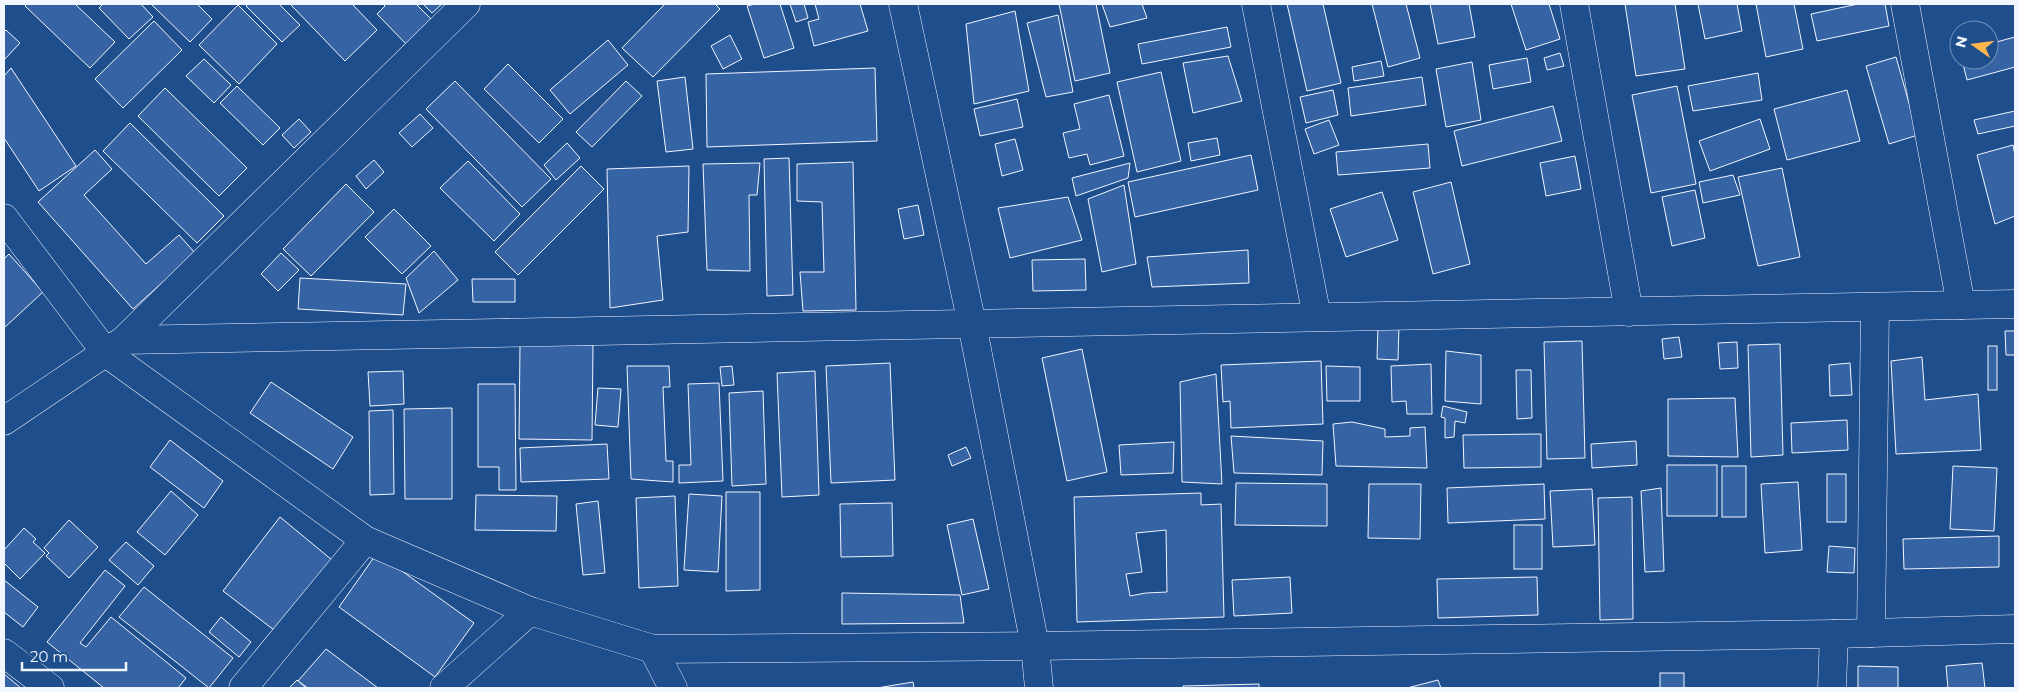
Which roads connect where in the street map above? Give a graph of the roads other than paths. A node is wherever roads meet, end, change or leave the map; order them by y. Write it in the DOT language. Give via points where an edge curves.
graph roads {
  1 [pos="466,4"];
  2 [pos="903,4"];
  3 [pos="1256,4"];
  4 [pos="1574,4"];
  5 [pos="1905,4"];
  6 [pos="4,218"];
  7 [pos="2015,304"];
  8 [pos="1961,305"];
  9 [pos="1875,307"];
  10 [pos="1629,312"];
  11 [pos="1317,317"];
  12 [pos="972,324"];
  13 [pos="115,347"];
  14 [pos="4,422"];
  15 [pos="364,540"];
  16 [pos="530,610"];
  17 [pos="2015,629"];
  18 [pos="1871,633"];
  19 [pos="1834,634"];
  20 [pos="1035,646"];
  21 [pos="653,649"];
  22 [pos="4,652"];
  23 [pos="50,688"];
  24 [pos="243,688"];
  25 [pos="444,688"];
  26 [pos="673,688"];
  27 [pos="1039,688"];
  28 [pos="1832,688"];
  1 -- 13 [label="street"];
  2 -- 12 [label="street"];
  3 -- 11 [label="street"];
  4 -- 10 [label="street"];
  5 -- 8 [label="street"];
  6 -- 13 [label="street"];
  7 -- 8 [label="street"];
  8 -- 9 [label="street"];
  9 -- 10 [label="street"];
  9 -- 18 [label="street"];
  10 -- 11 [label="street"];
  11 -- 12 [label="street"];
  12 -- 13 [label="street"];
  12 -- 20 [label="street"];
  13 -- 14 [label="street"];
  13 -- 15 [label="street"];
  15 -- 16 [label="street"];
  15 -- 24 [label="street"];
  16 -- 21 [label="street"];
  16 -- 25 [label="street"];
  17 -- 18 [label="street"];
  18 -- 19 [label="street"];
  19 -- 20 [label="street"];
  19 -- 28 [label="street"];
  20 -- 21 [label="street"];
  20 -- 27 [label="street"];
  21 -- 26 [label="street"];
  22 -- 23 [label="street"];
}
